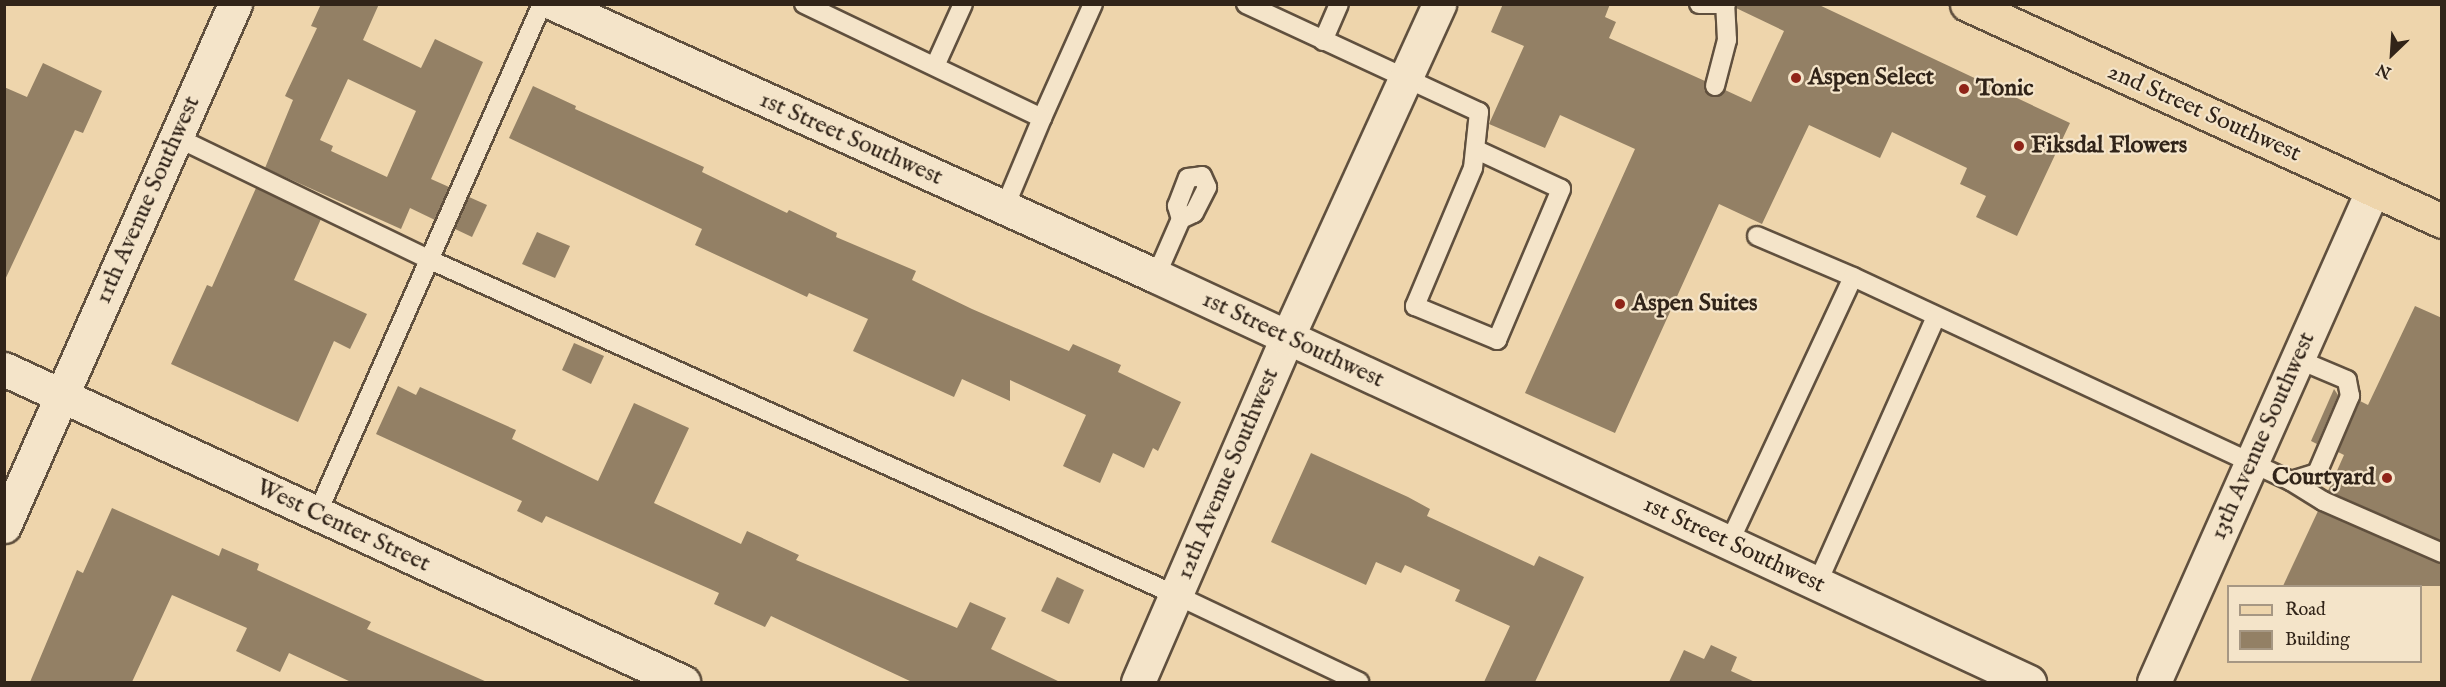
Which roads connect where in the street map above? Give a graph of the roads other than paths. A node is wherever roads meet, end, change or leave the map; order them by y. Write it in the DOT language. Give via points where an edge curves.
graph roads {
  1 [pos="235,4"];
  2 [pos="542,4"];
  3 [pos="555,4"];
  4 [pos="804,4"];
  5 [pos="963,4"];
  6 [pos="1093,4"];
  7 [pos="1339,4"];
  8 [pos="1439,4"];
  9 [pos="1699,4"];
  10 [pos="1967,4"];
  11 [pos="1726,5"];
  12 [pos="1254,6"];
  13 [pos="1323,40"];
  14 [pos="935,66"];
  15 [pos="1405,79"];
  16 [pos="1715,86"];
  17 [pos="1042,118"];
  18 [pos="176,137"];
  19 [pos="1477,150"];
  20 [pos="1204,170"];
  21 [pos="2373,189"];
  22 [pos="1004,209"];
  23 [pos="2442,221"];
  24 [pos="1757,236"];
  25 [pos="428,259"];
  26 [pos="1156,276"];
  27 [pos="1853,277"];
  28 [pos="1936,317"];
  29 [pos="1287,338"];
  30 [pos="2297,359"];
  31 [pos="4,369"];
  32 [pos="61,396"];
  33 [pos="2251,463"];
  34 [pos="2291,481"];
  35 [pos="317,514"];
  36 [pos="4,526"];
  37 [pos="1728,543"];
  38 [pos="2442,553"];
  39 [pos="1817,584"];
  40 [pos="1176,595"];
  41 [pos="682,682"];
  42 [pos="1138,682"];
  43 [pos="1359,682"];
  44 [pos="2029,682"];
  45 [pos="2154,682"];
  1 -- 18 [label="street, 11th Avenue Southwest"];
  2 -- 25 [label="lane"];
  3 -- 22 [label="street, 1st Street Southwest"];
  4 -- 14 [label="lane"];
  5 -- 14 [label="lane"];
  6 -- 17 [label="lane"];
  7 -- 13 [label="lane"];
  8 -- 15 [label="street, 12th Avenue Southwest"];
  9 -- 11 [label="lane"];
  10 -- 21 [label="main road, 2nd Street Southwest"];
  11 -- 16 [label="lane" via="1726,40"];
  12 -- 13 [label="lane"];
  13 -- 15 [label="lane"];
  14 -- 17 [label="lane"];
  15 -- 19 [label="lane" via="1479,112"];
  15 -- 29 [label="street, 12th Avenue Southwest"];
  17 -- 22 [label="lane"];
  18 -- 25 [label="lane"];
  18 -- 32 [label="street, 11th Avenue Southwest"];
  19 -- 19 [label="lane" via="1415,306 1497,340 1561,189"];
  20 -- 26 [label="lane" via="1188,178 1177,206 1181,219"];
  21 -- 23 [label="main road, 2nd Street Southwest"];
  21 -- 30 [label="street, 13th Avenue Southwest"];
  22 -- 26 [label="street, 1st Street Southwest"];
  24 -- 27 [label="lane"];
  25 -- 35 [label="lane"];
  25 -- 40 [label="lane"];
  26 -- 29 [label="street, 1st Street Southwest"];
  27 -- 28 [label="lane"];
  27 -- 37 [label="lane"];
  28 -- 33 [label="lane"];
  28 -- 39 [label="lane"];
  29 -- 37 [label="street, 1st Street Southwest"];
  29 -- 40 [label="street, 12th Avenue Southwest"];
  30 -- 33 [label="street, 13th Avenue Southwest"];
  30 -- 34 [label="lane" via="2347,380 2350,396 2317,473"];
  31 -- 32 [label="street, West Center Street"];
  32 -- 35 [label="street, West Center Street"];
  32 -- 36 [label="street, 11th Avenue Southwest"];
  33 -- 34 [label="lane"];
  33 -- 45 [label="street, 13th Avenue Southwest"];
  34 -- 38 [label="lane" via="2323,501"];
  35 -- 41 [label="street, West Center Street"];
  37 -- 39 [label="street, 1st Street Southwest"];
  39 -- 44 [label="street, 1st Street Southwest"];
  40 -- 42 [label="street, 12th Avenue Southwest"];
  40 -- 43 [label="lane"];
}
